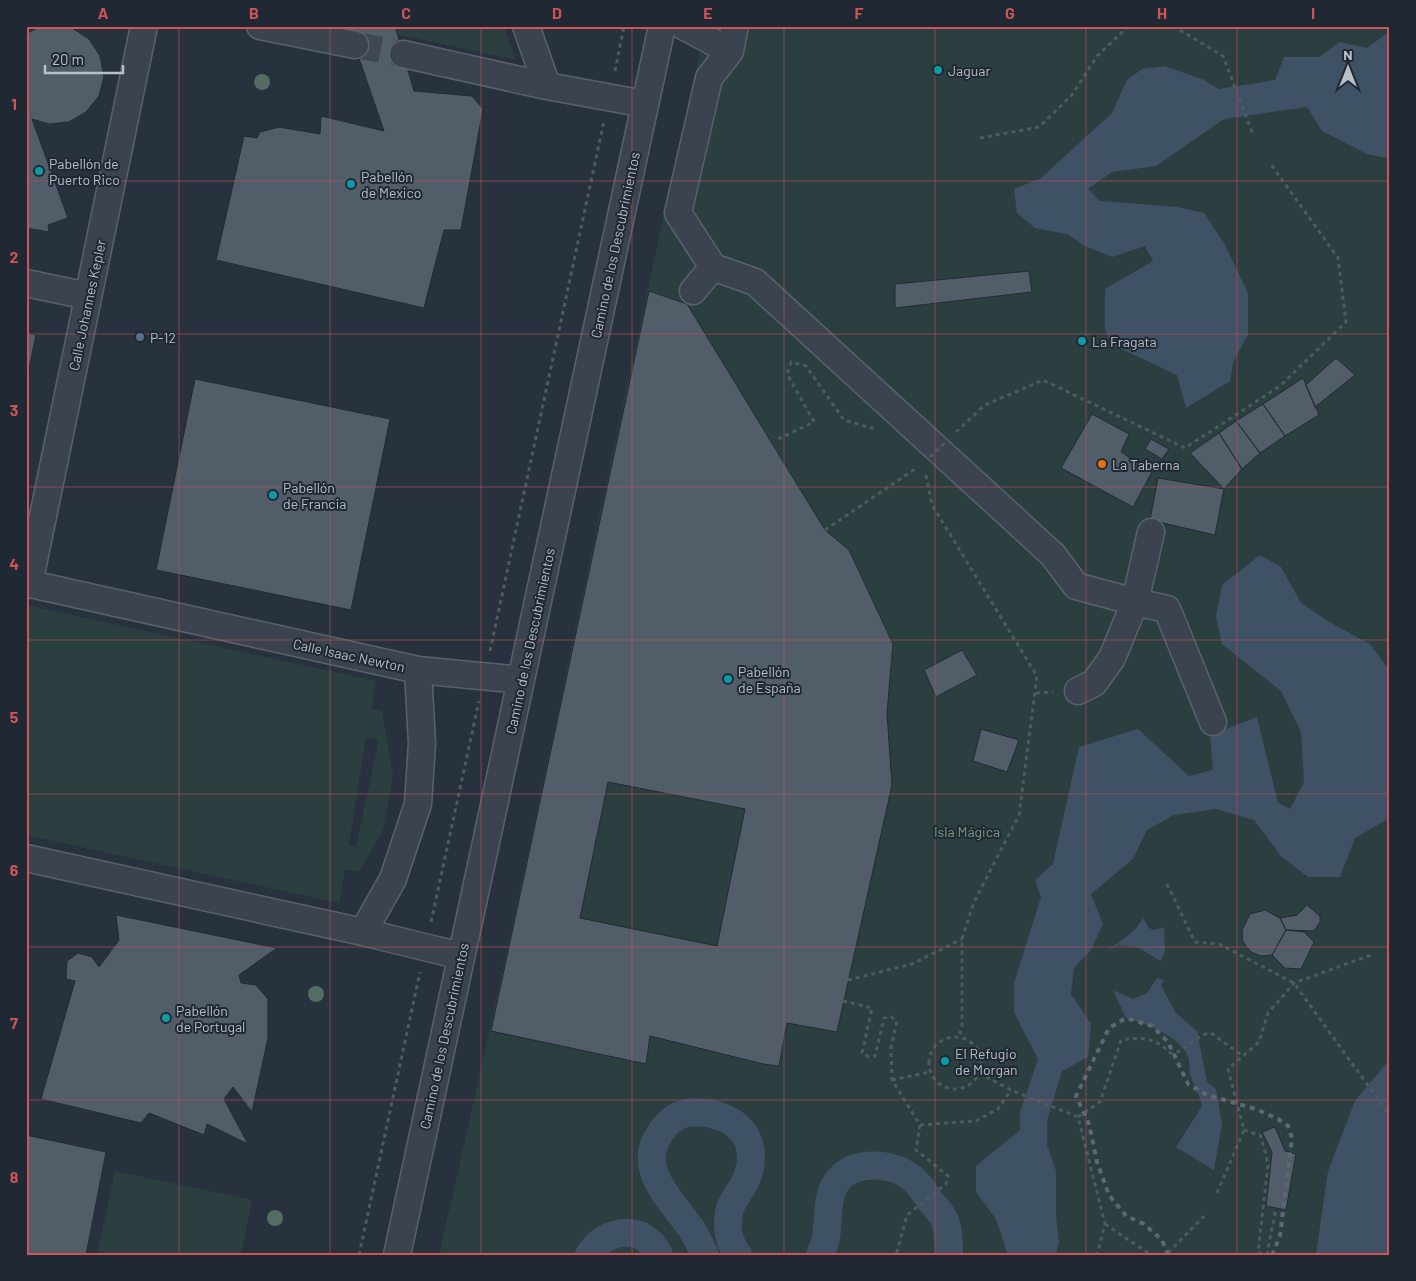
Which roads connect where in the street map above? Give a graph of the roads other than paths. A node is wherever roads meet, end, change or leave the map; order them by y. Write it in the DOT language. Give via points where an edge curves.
graph roads {
  1 [pos="144,26"];
  2 [pos="260,26"];
  3 [pos="526,26"];
  4 [pos="662,26"];
  5 [pos="683,26"];
  6 [pos="735,26"];
  7 [pos="355,45"];
  8 [pos="730,52"];
  9 [pos="403,54"];
  10 [pos="548,86"];
  11 [pos="645,104"];
  12 [pos="713,267"];
  13 [pos="26,283"];
  14 [pos="693,291"];
  15 [pos="88,296"];
  16 [pos="1151,532"];
  17 [pos="28,584"];
  18 [pos="1135,602"];
  19 [pos="418,670"];
  20 [pos="521,680"];
  21 [pos="1078,691"];
  22 [pos="1213,722"];
  23 [pos="26,858"];
  24 [pos="362,932"];
  25 [pos="461,956"];
  26 [pos="397,1255"];
  1 -- 15 [label="street, Calle Johannes Kepler"];
  2 -- 7 [label="street"];
  3 -- 10 [label="street"];
  4 -- 11 [label="street, Camino de los Descubrimientos"];
  5 -- 8 [label="street"];
  6 -- 8 [label="street"];
  8 -- 12 [label="street" via="709,78 678,213"];
  9 -- 10 [label="street"];
  10 -- 11 [label="street"];
  11 -- 20 [label="street, Camino de los Descubrimientos"];
  12 -- 14 [label="street"];
  12 -- 18 [label="street" via="755,282 1053,555 1076,586"];
  13 -- 15 [label="street"];
  15 -- 17 [label="street, Calle Johannes Kepler"];
  16 -- 18 [label="street"];
  17 -- 19 [label="street, Calle Isaac Newton"];
  18 -- 21 [label="street" via="1112,658 1094,683"];
  18 -- 22 [label="street" via="1167,608"];
  19 -- 20 [label="street"];
  19 -- 24 [label="street, Calle Isaac Newton" via="422,744 418,804 393,879"];
  20 -- 25 [label="street, Camino de los Descubrimientos"];
  23 -- 24 [label="street"];
  24 -- 25 [label="street"];
  25 -- 26 [label="street, Camino de los Descubrimientos"];
}
